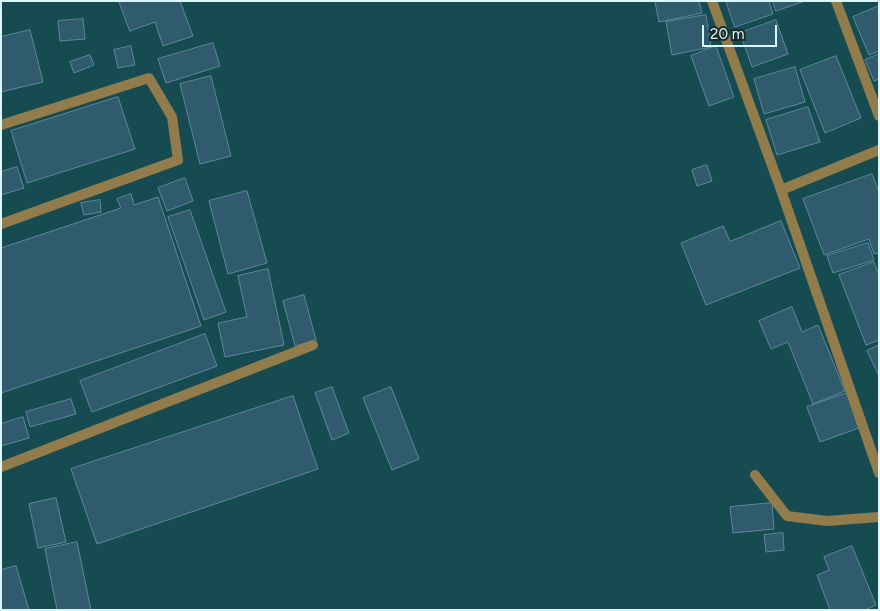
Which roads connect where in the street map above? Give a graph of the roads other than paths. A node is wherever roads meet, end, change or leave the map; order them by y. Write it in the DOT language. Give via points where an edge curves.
graph roads {
  1 [pos="712,1"];
  2 [pos="836,1"];
  3 [pos="879,116"];
  4 [pos="1,125"];
  5 [pos="879,150"];
  6 [pos="781,190"];
  7 [pos="1,224"];
  8 [pos="313,345"];
  9 [pos="1,467"];
  10 [pos="879,473"];
  11 [pos="755,474"];
  12 [pos="879,517"];
  1 -- 6 [label="street"];
  2 -- 3 [label="street"];
  4 -- 7 [label="street" via="149,78 172,117 178,160"];
  5 -- 6 [label="street"];
  6 -- 10 [label="street"];
  8 -- 9 [label="street"];
  11 -- 12 [label="street" via="787,516 827,521"];
}
